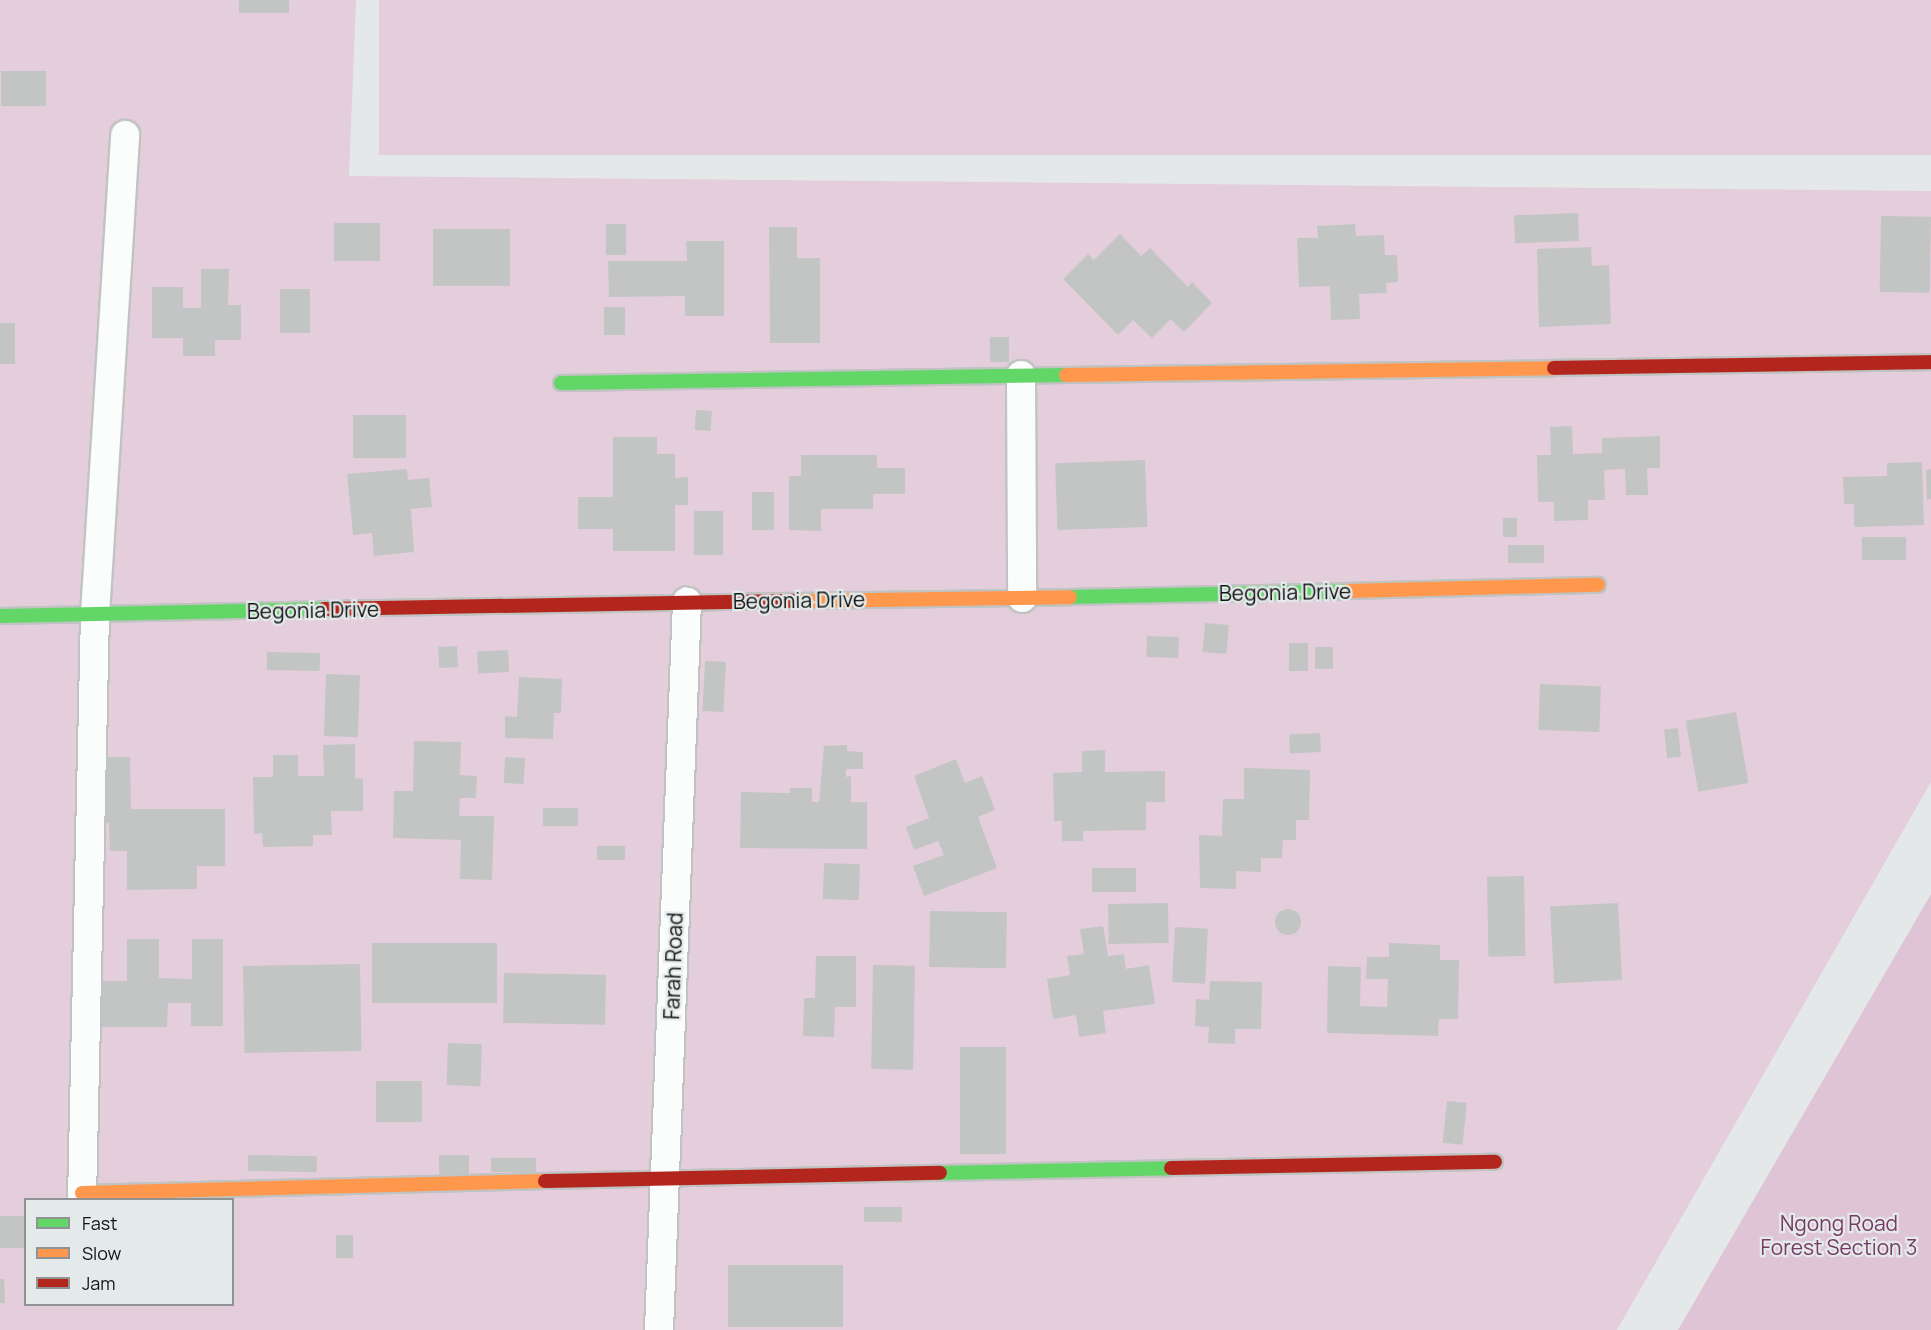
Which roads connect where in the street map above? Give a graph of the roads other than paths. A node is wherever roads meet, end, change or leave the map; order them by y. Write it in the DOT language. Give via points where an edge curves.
graph roads {
  1 [pos="125,135"];
  2 [pos="1931,362"];
  3 [pos="1021,375"];
  4 [pos="561,383"];
  5 [pos="1598,585"];
  6 [pos="1022,598"];
  7 [pos="687,602"];
  8 [pos="95,615"];
  9 [pos="0,616"];
  10 [pos="1495,1162"];
  11 [pos="665,1178"];
  12 [pos="82,1196"];
  13 [pos="659,1330"];
  1 -- 8 [label="street"];
  2 -- 3 [label="street"];
  3 -- 4 [label="street"];
  3 -- 6 [label="street"];
  5 -- 6 [label="street, Begonia Drive"];
  6 -- 7 [label="street, Begonia Drive"];
  7 -- 8 [label="street, Begonia Drive"];
  7 -- 11 [label="street, Farah Road"];
  8 -- 9 [label="street, Begonia Drive"];
  8 -- 12 [label="street"];
  10 -- 11 [label="street"];
  11 -- 12 [label="street"];
  11 -- 13 [label="street, Farah Road"];
}
